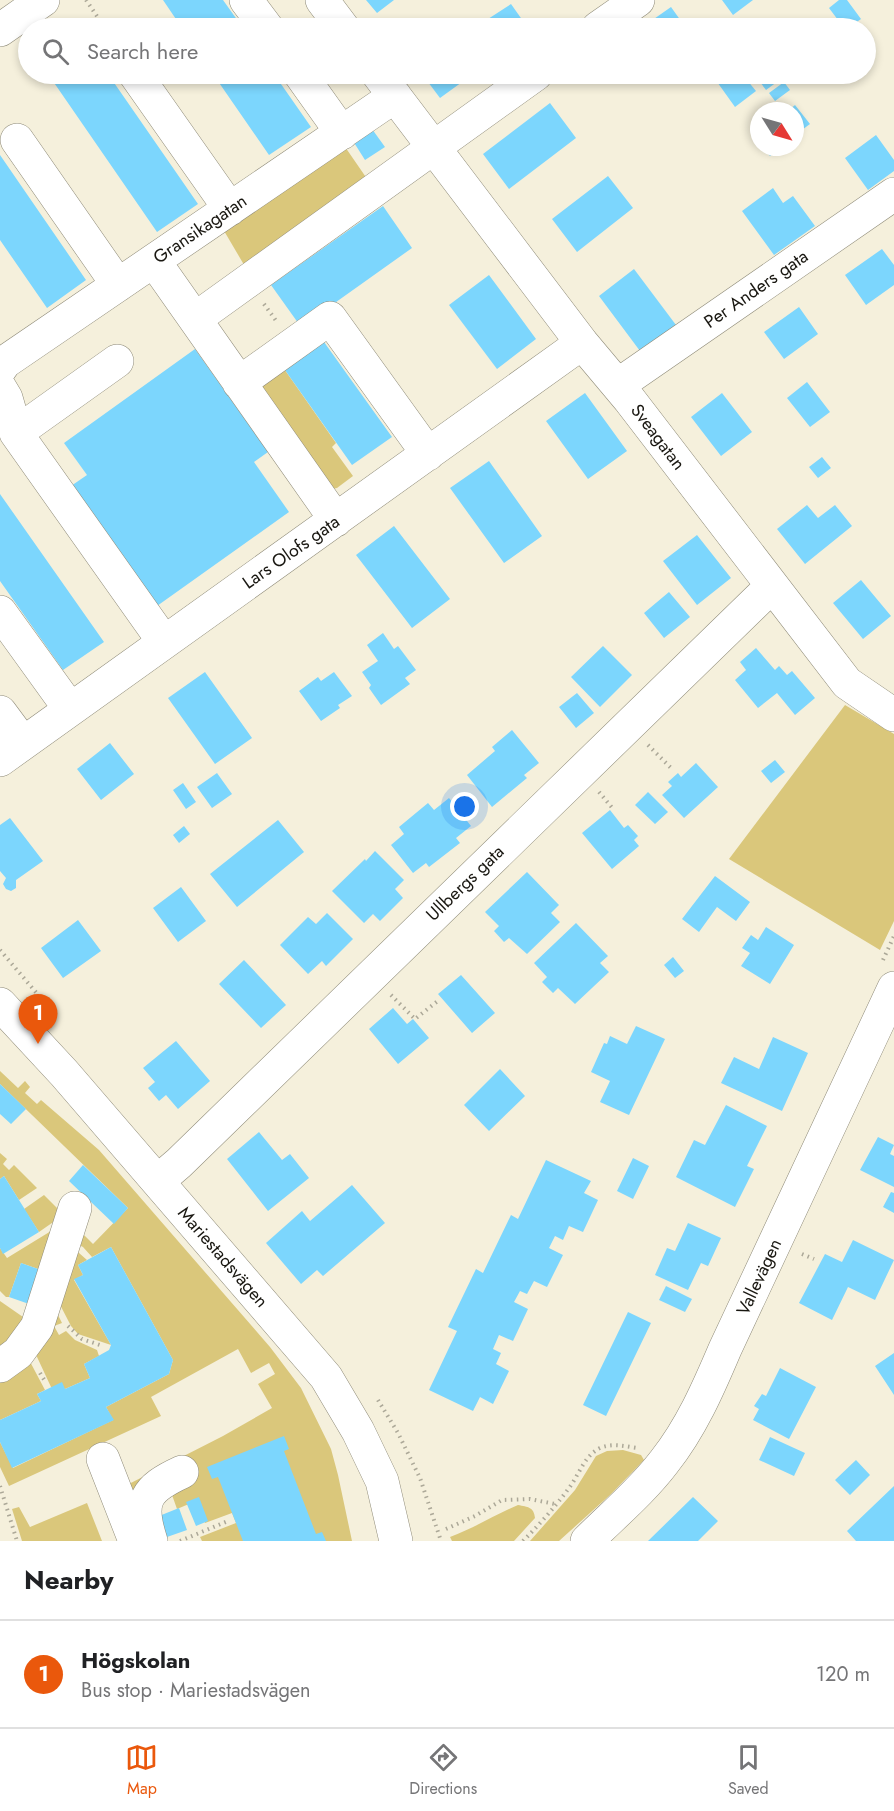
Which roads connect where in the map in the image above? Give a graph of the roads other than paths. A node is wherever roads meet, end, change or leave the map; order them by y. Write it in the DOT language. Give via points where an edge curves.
graph roads {
  1 [pos="43,0"];
  2 [pos="246,0"];
  3 [pos="322,0"];
  4 [pos="638,0"];
  5 [pos="260,18"];
  6 [pos="336,18"];
  7 [pos="612,18"];
  8 [pos="0,30"];
  9 [pos="142,84"];
  10 [pos="307,84"];
  11 [pos="522,84"];
  12 [pos="387,85"];
  13 [pos="342,133"];
  14 [pos="17,141"];
  15 [pos="435,147"];
  16 [pos="894,194"];
  17 [pos="230,209"];
  18 [pos="154,261"];
  19 [pos="118,285"];
  20 [pos="195,319"];
  21 [pos="582,342"];
  22 [pos="117,361"];
  23 [pos="239,383"];
  24 [pos="618,385"];
  25 [pos="5,392"];
  26 [pos="428,454"];
  27 [pos="336,520"];
  28 [pos="772,586"];
  29 [pos="0,612"];
  30 [pos="164,642"];
  31 [pos="70,709"];
  32 [pos="0,712"];
  33 [pos="894,715"];
  34 [pos="11,752"];
  35 [pos="894,988"];
  36 [pos="0,1004"];
  37 [pos="885,1032"];
  38 [pos="158,1181"];
  39 [pos="75,1208"];
  40 [pos="0,1366"];
  41 [pos="103,1459"];
  42 [pos="182,1472"];
  43 [pos="135,1541"];
  44 [pos="152,1541"];
  45 [pos="396,1541"];
  46 [pos="587,1541"];
  1 -- 8 [label="street"];
  2 -- 5 [label="street"];
  3 -- 6 [label="street"];
  4 -- 7 [label="street"];
  9 -- 17 [label="street"];
  10 -- 13 [label="street"];
  11 -- 15 [label="street"];
  12 -- 13 [label="street, Gransikagatan"];
  12 -- 15 [label="street, Sveagatan"];
  13 -- 17 [label="street, Gransikagatan"];
  14 -- 19 [label="street"];
  15 -- 20 [label="street"];
  15 -- 21 [label="street, Sveagatan"];
  16 -- 24 [label="street, Per Anders gata"];
  17 -- 18 [label="street, Gransikagatan"];
  18 -- 19 [label="street, Gransikagatan"];
  18 -- 20 [label="street"];
  19 -- 25 [label="street, Gransikagatan"];
  20 -- 23 [label="street"];
  21 -- 24 [label="street, Sveagatan"];
  21 -- 26 [label="street, Lars Olofs gata"];
  22 -- 25 [label="street"];
  23 -- 26 [label="street" via="330,318"];
  23 -- 27 [label="street"];
  24 -- 28 [label="street, Sveagatan"];
  25 -- 30 [label="street"];
  26 -- 27 [label="street, Lars Olofs gata"];
  27 -- 30 [label="street, Lars Olofs gata"];
  28 -- 33 [label="street, Sveagatan" via="847,683"];
  28 -- 38 [label="street, Ullbergs gata"];
  29 -- 31 [label="street"];
  30 -- 31 [label="street, Lars Olofs gata"];
  31 -- 34 [label="street, Lars Olofs gata"];
  32 -- 34 [label="street"];
  35 -- 37 [label="street, Vallevägen"];
  36 -- 38 [label="street, Mariestadsvägen"];
  37 -- 46 [label="street, Vallevägen" via="700,1405 665,1462"];
  38 -- 45 [label="street, Mariestadsvägen" via="326,1377 382,1481"];
  39 -- 40 [label="street" via="37,1327 18,1353"];
  41 -- 43 [label="street"];
  42 -- 44 [label="street" via="160,1482 144,1503 145,1523"];
}
